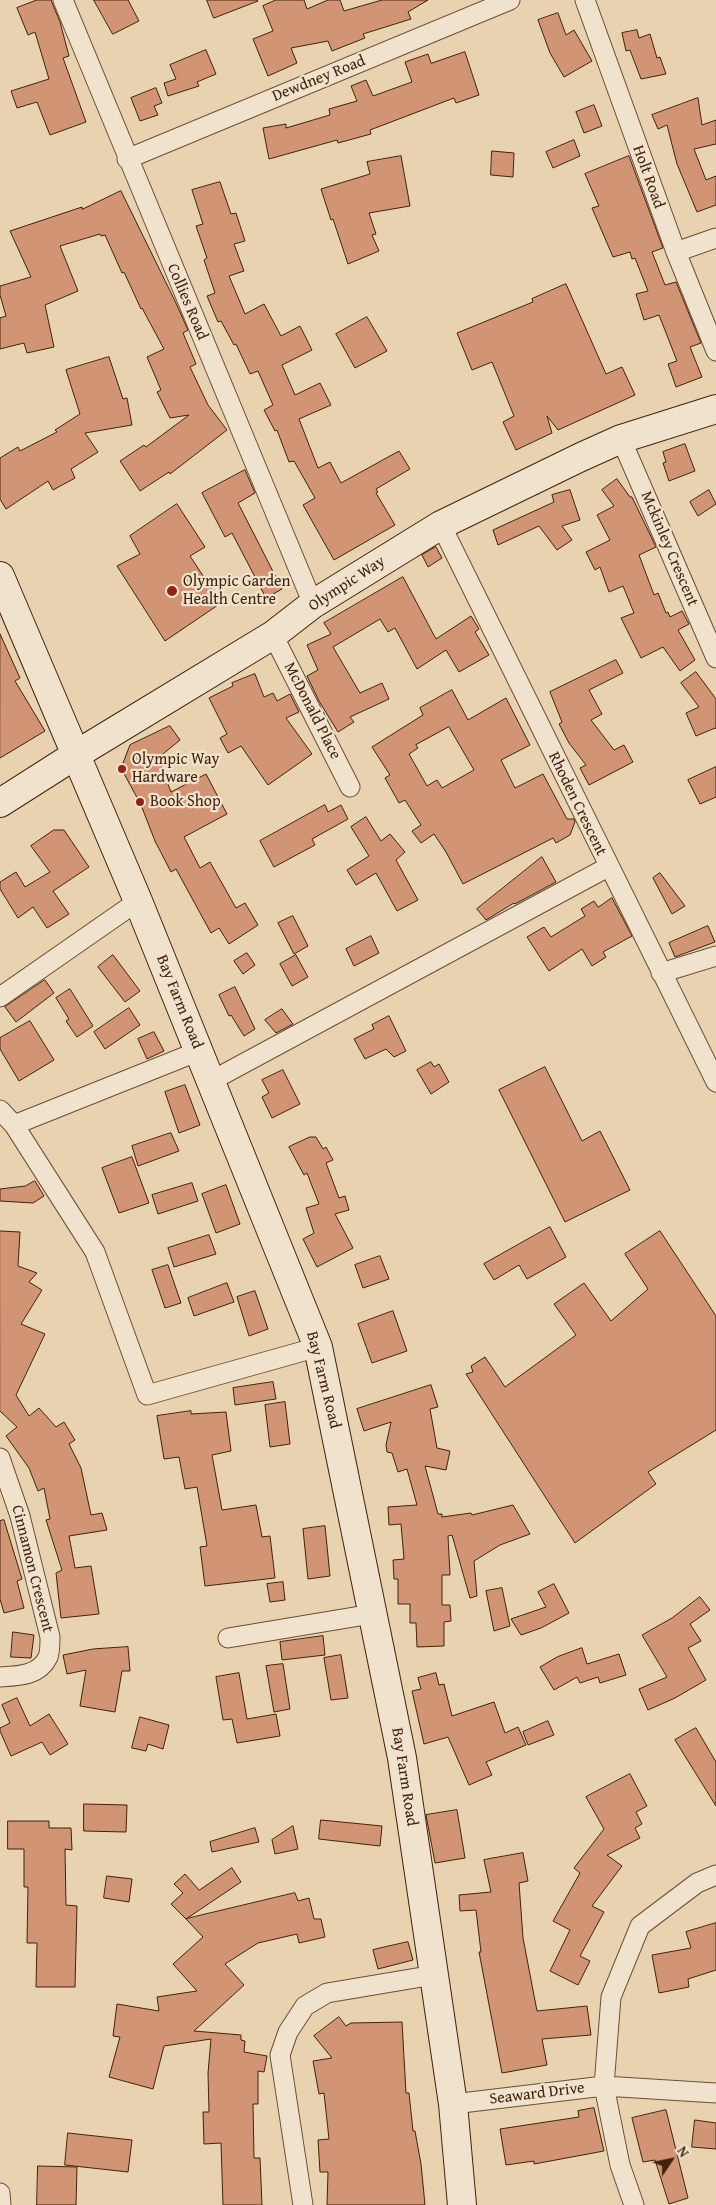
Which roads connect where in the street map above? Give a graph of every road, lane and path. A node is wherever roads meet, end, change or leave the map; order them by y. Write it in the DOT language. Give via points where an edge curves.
graph roads {
  1 [pos="63,0"];
  2 [pos="510,0"];
  3 [pos="585,0"];
  4 [pos="127,158"];
  5 [pos="716,238"];
  6 [pos="676,252"];
  7 [pos="716,351"];
  8 [pos="716,409"];
  9 [pos="621,439"];
  10 [pos="441,525"];
  11 [pos="0,576"];
  12 [pos="313,604"];
  13 [pos="274,635"];
  14 [pos="716,658"];
  15 [pos="77,754"];
  16 [pos="350,787"];
  17 [pos="0,803"];
  18 [pos="608,867"];
  19 [pos="138,901"];
  20 [pos="716,956"];
  21 [pos="662,973"];
  22 [pos="0,997"];
  23 [pos="198,1051"];
  24 [pos="211,1081"];
  25 [pos="716,1082"];
  26 [pos="0,1110"];
  27 [pos="14,1125"];
  28 [pos="318,1346"];
  29 [pos="0,1458"];
  30 [pos="372,1614"];
  31 [pos="228,1638"];
  32 [pos="0,1678"];
  33 [pos="716,1875"];
  34 [pos="434,1975"];
  35 [pos="604,2086"];
  36 [pos="716,2093"];
  37 [pos="453,2104"];
  38 [pos="0,2193"];
  39 [pos="1,2205"];
  40 [pos="303,2205"];
  41 [pos="462,2205"];
  42 [pos="634,2205"];
  1 -- 4 [label="street, Collies Road"];
  2 -- 4 [label="street, Dewdney Road"];
  3 -- 6 [label="street, Holt Road"];
  4 -- 12 [label="street, Collies Road"];
  5 -- 6 [label="street"];
  6 -- 7 [label="street, Holt Road"];
  8 -- 9 [label="street, Olympic Way"];
  9 -- 10 [label="street, Olympic Way"];
  9 -- 14 [label="street, Mckinley Crescent"];
  10 -- 12 [label="street, Olympic Way"];
  10 -- 18 [label="street, Rhoden Crescent"];
  11 -- 15 [label="street, Bay Farm Road"];
  12 -- 13 [label="street, Olympic Way"];
  13 -- 15 [label="street, Olympic Way"];
  13 -- 16 [label="street, McDonald Place"];
  15 -- 17 [label="street, Olympic Way"];
  15 -- 19 [label="street, Bay Farm Road"];
  18 -- 21 [label="street, Rhoden Crescent"];
  18 -- 24 [label="street"];
  19 -- 22 [label="street"];
  19 -- 23 [label="street, Bay Farm Road"];
  20 -- 21 [label="street"];
  21 -- 25 [label="street, Rhoden Crescent"];
  23 -- 24 [label="street, Bay Farm Road"];
  23 -- 27 [label="street"];
  24 -- 28 [label="street, Bay Farm Road"];
  26 -- 27 [label="street"];
  27 -- 28 [label="street" via="95,1252 147,1395"];
  28 -- 30 [label="street, Bay Farm Road"];
  29 -- 32 [label="street, Cinnamon Crescent" via="20,1516 50,1637 48,1656 38,1668 27,1676"];
  30 -- 31 [label="street"];
  30 -- 34 [label="street, Bay Farm Road" via="402,1758"];
  33 -- 35 [label="street, Seaward Drive" via="697,1883 640,1926 611,1998"];
  34 -- 37 [label="street, Bay Farm Road"];
  34 -- 40 [label="street" via="327,1994 305,2006 288,2032 280,2055"];
  35 -- 36 [label="street"];
  35 -- 37 [label="street, Seaward Drive"];
  35 -- 42 [label="street" via="620,2165"];
  37 -- 41 [label="street, Bay Farm Road"];
  38 -- 39 [label="street"];
}
